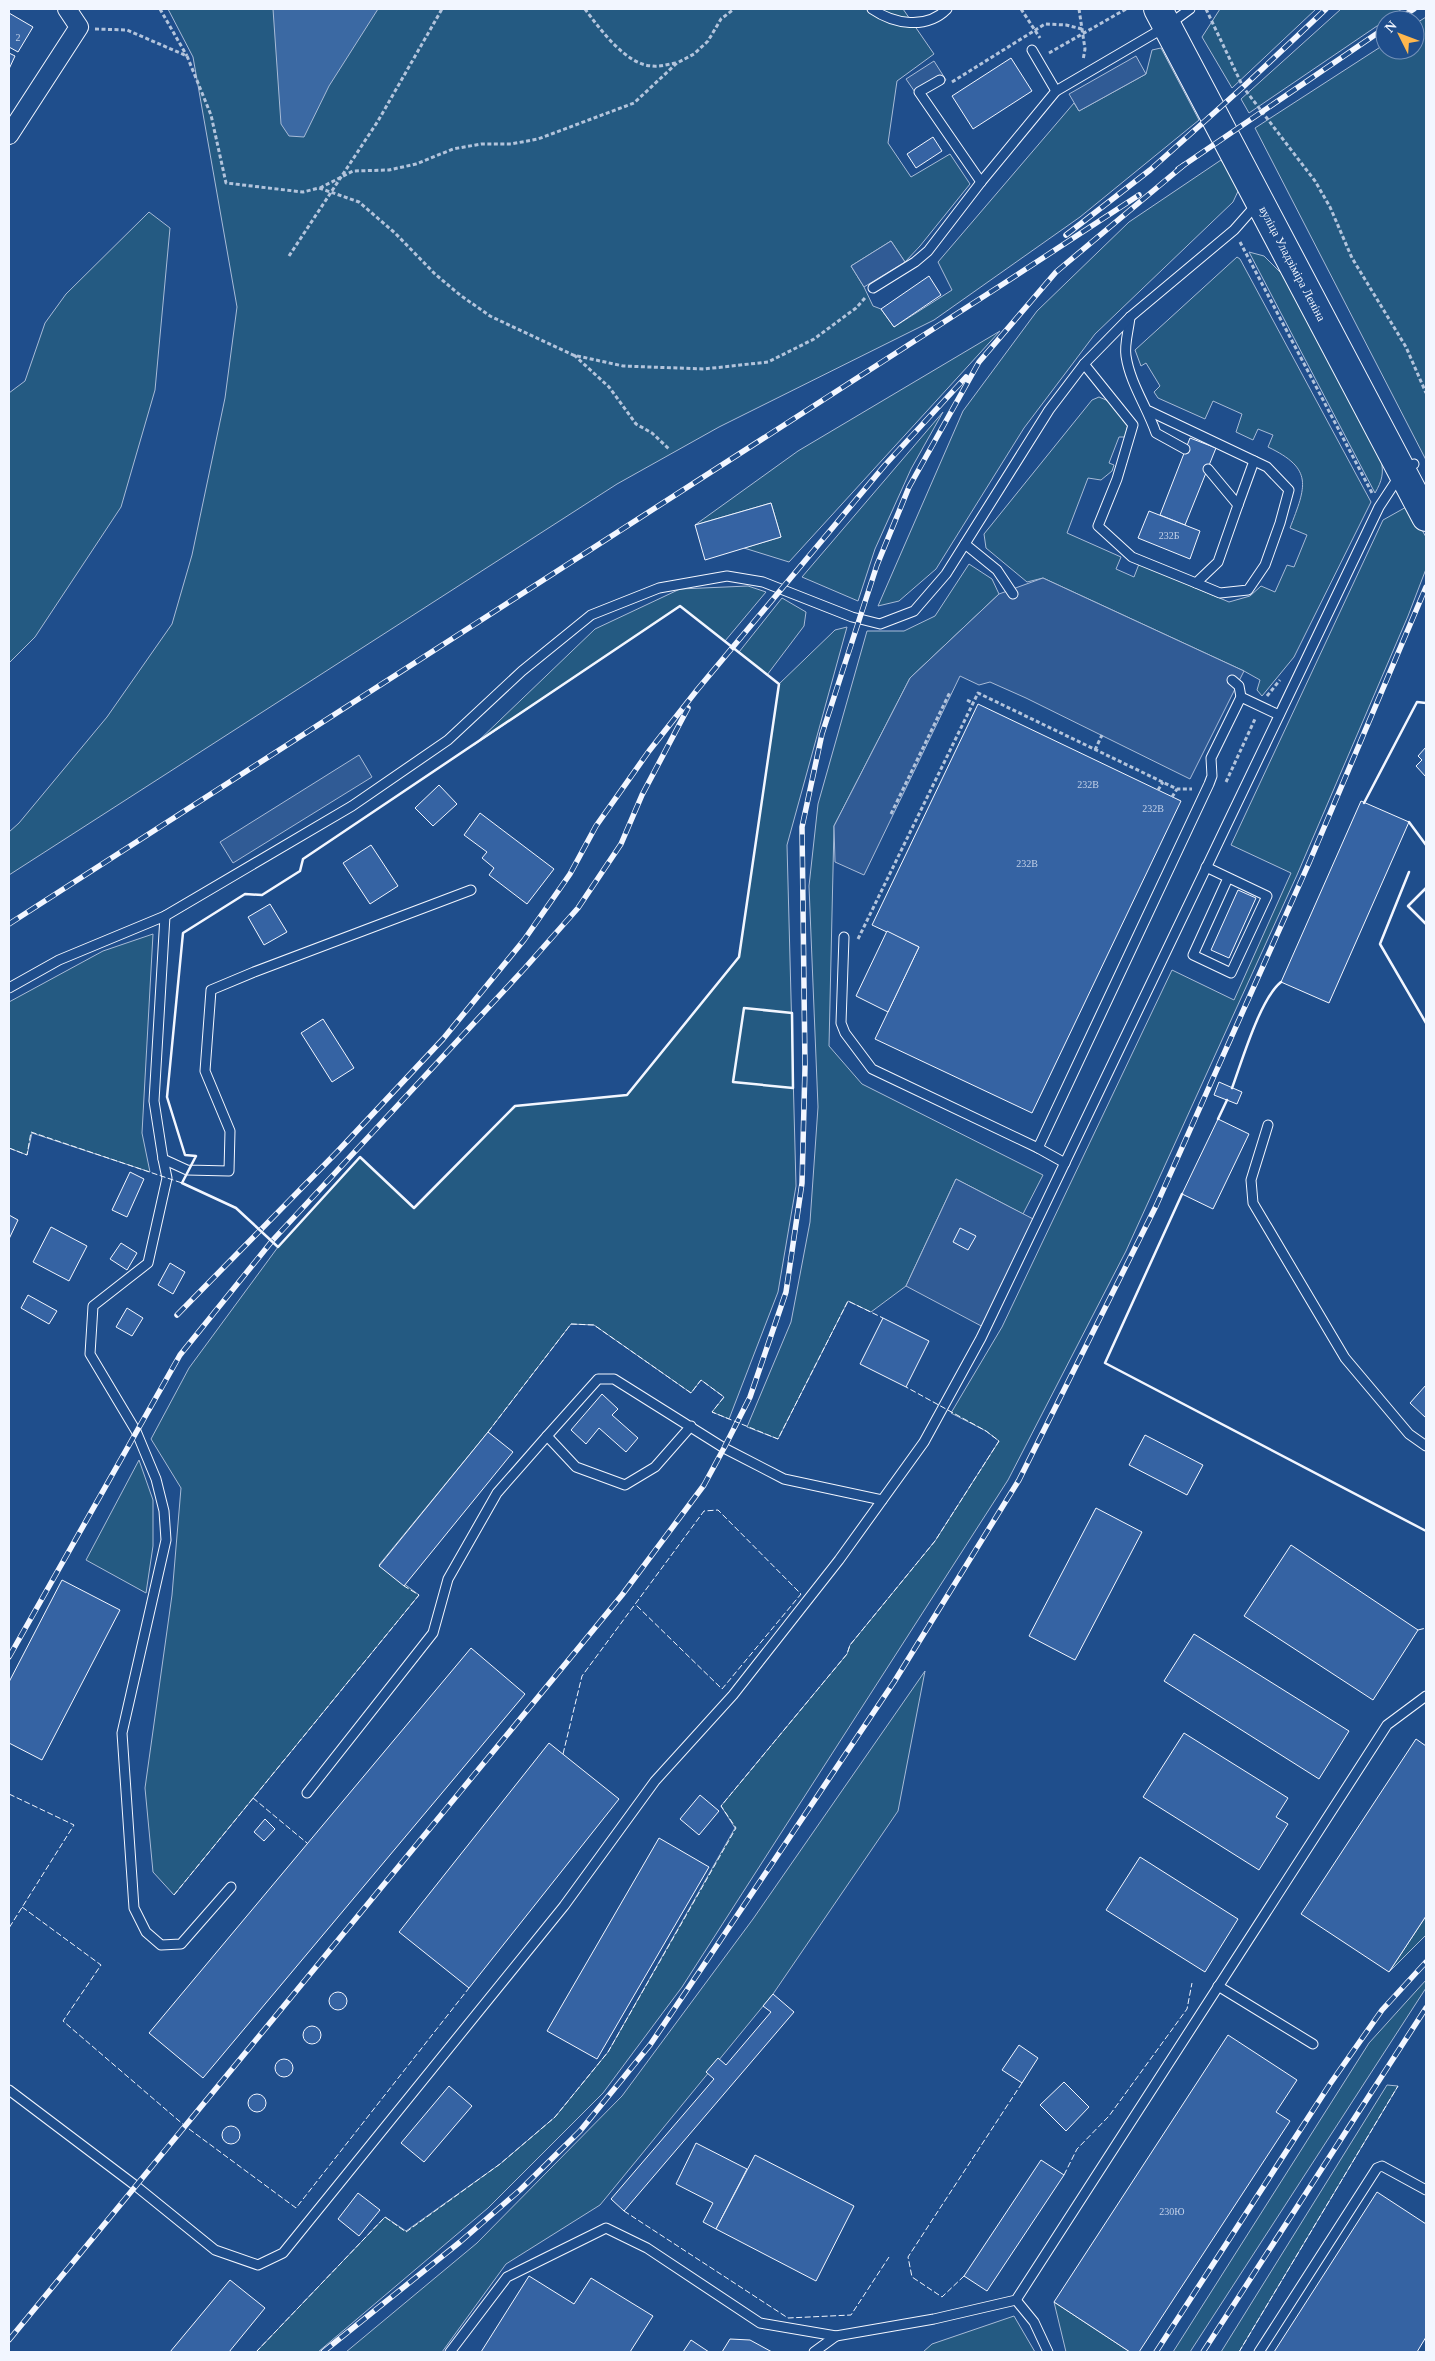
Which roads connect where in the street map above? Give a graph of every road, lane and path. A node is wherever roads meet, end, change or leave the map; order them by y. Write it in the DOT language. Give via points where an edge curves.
graph roads {
  1 [pos="67,9"];
  2 [pos="160,9"];
  3 [pos="442,9"];
  4 [pos="584,9"];
  5 [pos="734,9"];
  6 [pos="872,9"];
  7 [pos="947,9"];
  8 [pos="1021,9"];
  9 [pos="1079,9"];
  10 [pos="1126,9"];
  11 [pos="1206,9"];
  12 [pos="1173,14"];
  13 [pos="79,27"];
  14 [pos="1082,29"];
  15 [pos="1035,30"];
  16 [pos="1083,34"];
  17 [pos="1032,50"];
  18 [pos="1050,53"];
  19 [pos="187,56"];
  20 [pos="1055,61"];
  21 [pos="1082,62"];
  22 [pos="677,63"];
  23 [pos="940,80"];
  24 [pos="951,82"];
  25 [pos="1056,91"];
  26 [pos="9,135"];
  27 [pos="340,177"];
  28 [pos="981,182"];
  29 [pos="320,188"];
  30 [pos="330,193"];
  31 [pos="1262,200"];
  32 [pos="1234,230"];
  33 [pos="289,256"];
  34 [pos="874,288"];
  35 [pos="1130,317"];
  36 [pos="573,355"];
  37 [pos="1084,364"];
  38 [pos="1426,393"];
  39 [pos="1149,411"];
  40 [pos="669,449"];
  41 [pos="1186,449"];
  42 [pos="1254,461"];
  43 [pos="1208,469"];
  44 [pos="1414,474"];
  45 [pos="1238,505"];
  46 [pos="1380,507"];
  47 [pos="1426,517"];
  48 [pos="965,544"];
  49 [pos="1196,583"];
  50 [pos="1014,594"];
  51 [pos="1232,680"];
  52 [pos="950,692"];
  53 [pos="1241,697"];
  54 [pos="967,700"];
  55 [pos="973,703"];
  56 [pos="1279,714"];
  57 [pos="1255,719"];
  58 [pos="1102,735"];
  59 [pos="1096,750"];
  60 [pos="1162,782"];
  61 [pos="1176,788"];
  62 [pos="1223,788"];
  63 [pos="1195,789"];
  64 [pos="1158,790"];
  65 [pos="1172,797"];
  66 [pos="890,814"];
  67 [pos="909,823"];
  68 [pos="914,825"];
  69 [pos="1206,867"];
  70 [pos="1228,878"];
  71 [pos="471,890"];
  72 [pos="165,916"];
  73 [pos="844,937"];
  74 [pos="843,971"];
  75 [pos="9,988"];
  76 [pos="1268,1125"];
  77 [pos="1038,1148"];
  78 [pos="163,1160"];
  79 [pos="1064,1162"];
  80 [pos="691,1426"];
  81 [pos="547,1436"];
  82 [pos="1426,1446"];
  83 [pos="882,1500"];
  84 [pos="1426,1696"];
  85 [pos="307,1793"];
  86 [pos="232,1887"];
  87 [pos="1218,1986"];
  88 [pos="1313,2044"];
  89 [pos="9,2090"];
  90 [pos="1426,2190"];
  91 [pos="1016,2300"];
  92 [pos="836,2336"];
  93 [pos="450,2352"];
  94 [pos="814,2352"];
  95 [pos="1048,2352"];
  96 [pos="1259,2352"];
  1 -- 13 [label="street"];
  2 -- 19 [label="path"];
  3 -- 27 [label="path" via="378,121"];
  4 -- 22 [label="path" via="611,44 631,57 651,66"];
  5 -- 22 [label="path" via="720,19 708,41"];
  6 -- 7 [label="lane" via="894,21 921,23 940,16"];
  8 -- 15 [label="path"];
  9 -- 14 [label="path"];
  10 -- 16 [label="path"];
  11 -- 38 [label="path" via="1243,87 1315,181 1330,207 1352,258 1406,347"];
  12 -- 25 [label="lane"];
  12 -- 31 [label="main road, вуліца Уладзіміра Леніна"];
  12 -- 44 [label="main road, вуліца Уладзіміра Леніна"];
  13 -- 19 [label="path" via="127,30"];
  13 -- 26 [label="street"];
  14 -- 15 [label="path" via="1045,24"];
  14 -- 16 [label="path"];
  15 -- 18 [label="path"];
  15 -- 24 [label="path"];
  16 -- 18 [label="path"];
  16 -- 21 [label="path"];
  17 -- 25 [label="lane"];
  18 -- 20 [label="path"];
  19 -- 29 [label="path" via="211,114 226,183 303,192"];
  22 -- 27 [label="path" via="634,103 554,133 511,144 481,144 453,149 416,164 389,170 354,171"];
  23 -- 28 [label="lane" via="919,92"];
  25 -- 28 [label="lane"];
  27 -- 29 [label="path"];
  27 -- 30 [label="path"];
  28 -- 34 [label="lane" via="928,251"];
  29 -- 30 [label="path"];
  30 -- 33 [label="path"];
  30 -- 36 [label="path" via="359,202 395,233 434,274 490,316"];
  31 -- 32 [label="lane"];
  31 -- 44 [label="main road, вуліца Уладзіміра Леніна"];
  32 -- 35 [label="lane"];
  32 -- 46 [label="path"];
  34 -- 36 [label="path" via="856,308 814,339 768,362 704,369 623,366"];
  35 -- 37 [label="lane"];
  35 -- 39 [label="lane" via="1126,354 1131,378"];
  36 -- 40 [label="path" via="609,387 636,424"];
  37 -- 48 [label="lane" via="1049,410"];
  37 -- 49 [label="lane" via="1133,425 1117,479 1098,526 1132,558"];
  39 -- 41 [label="lane" via="1156,433"];
  39 -- 42 [label="lane"];
  42 -- 45 [label="lane"];
  42 -- 49 [label="lane" via="1267,467 1289,490 1265,565 1248,590 1220,593"];
  43 -- 45 [label="lane"];
  44 -- 46 [label="lane"];
  44 -- 47 [label="main road, вуліца Уладзіміра Леніна"];
  45 -- 49 [label="lane" via="1218,562"];
  46 -- 56 [label="lane"];
  48 -- 50 [label="lane" via="997,570"];
  48 -- 72 [label="lane" via="946,574 914,611 880,624 852,617 763,582 727,576 659,588 591,615 522,671 448,740 352,806"];
  51 -- 53 [label="lane" via="1239,686"];
  52 -- 66 [label="path"];
  53 -- 56 [label="lane"];
  53 -- 77 [label="lane" via="1210,758 1212,776 1209,784"];
  54 -- 55 [label="path"];
  55 -- 59 [label="path" via="978,693"];
  55 -- 68 [label="path"];
  56 -- 69 [label="lane"];
  57 -- 62 [label="path"];
  58 -- 59 [label="path"];
  59 -- 60 [label="path"];
  60 -- 61 [label="path"];
  60 -- 64 [label="path"];
  61 -- 63 [label="path"];
  61 -- 65 [label="path"];
  67 -- 68 [label="path"];
  68 -- 74 [label="path"];
  69 -- 70 [label="lane"];
  69 -- 79 [label="lane"];
  70 -- 70 [label="lane" via="1193,955 1231,973 1266,896"];
  71 -- 78 [label="lane" via="211,990 205,1071 230,1131 230,1171 187,1170"];
  72 -- 75 [label="lane" via="59,960"];
  72 -- 78 [label="lane" via="154,1101"];
  73 -- 74 [label="lane"];
  74 -- 77 [label="lane" via="842,1023 845,1033 870,1067"];
  76 -- 82 [label="lane" via="1251,1180 1253,1203 1344,1358 1409,1434"];
  77 -- 79 [label="lane"];
  78 -- 86 [label="lane" via="167,1178 148,1263 93,1306 90,1354 136,1431 156,1479 164,1511 166,1540 122,1733 134,1908 146,1932 161,1945 181,1944"];
  79 -- 83 [label="lane" via="981,1338 924,1442"];
  80 -- 81 [label="lane" via="614,1380 598,1380"];
  80 -- 81 [label="lane" via="655,1466 625,1485 576,1467"];
  80 -- 83 [label="lane" via="724,1448 784,1479"];
  81 -- 85 [label="lane" via="496,1493 448,1579 433,1634"];
  83 -- 89 [label="lane" via="733,1695 655,1781 564,1906 283,2253 258,2265 216,2250"];
  84 -- 87 [label="lane" via="1386,1725"];
  87 -- 88 [label="lane"];
  87 -- 91 [label="lane"];
  90 -- 96 [label="lane" via="1391,2169 1376,2168"];
  91 -- 92 [label="lane" via="934,2319"];
  91 -- 95 [label="lane" via="1034,2322"];
  92 -- 93 [label="lane" via="760,2323 647,2248 606,2228 507,2277"];
  92 -- 94 [label="lane"];
}
